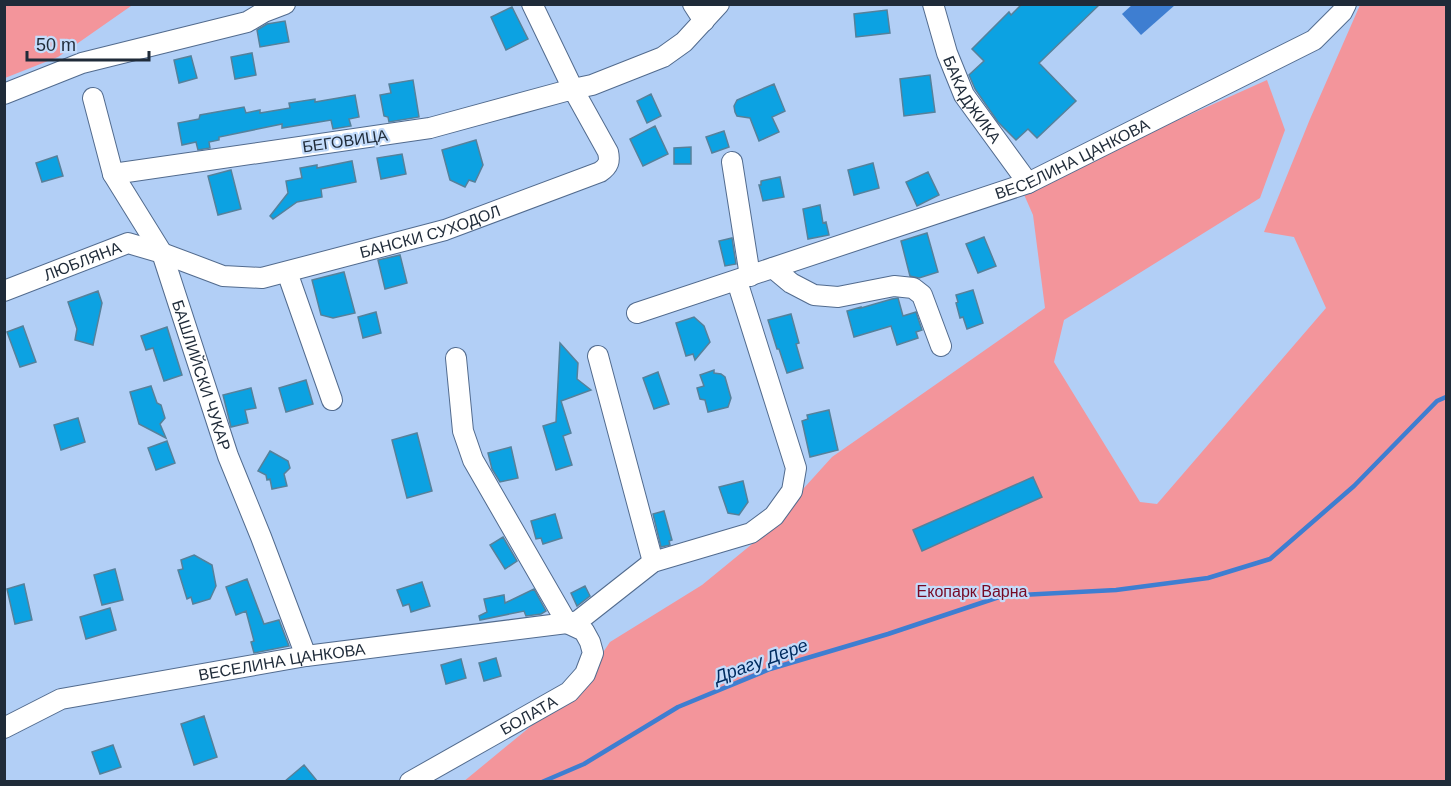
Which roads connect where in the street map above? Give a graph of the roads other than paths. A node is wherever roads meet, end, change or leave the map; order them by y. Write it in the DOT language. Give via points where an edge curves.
graph roads {
  1 [pos="285,4"];
  2 [pos="532,4"];
  3 [pos="719,4"];
  4 [pos="933,4"];
  5 [pos="1346,4"];
  6 [pos="265,8"];
  7 [pos="698,13"];
  8 [pos="573,89"];
  9 [pos="4,94"];
  10 [pos="93,98"];
  11 [pos="732,162"];
  12 [pos="113,174"];
  13 [pos="1028,183"];
  14 [pos="162,253"];
  15 [pos="773,268"];
  16 [pos="287,272"];
  17 [pos="743,278"];
  18 [pos="4,291"];
  19 [pos="637,313"];
  20 [pos="941,346"];
  21 [pos="598,356"];
  22 [pos="456,358"];
  23 [pos="332,399"];
  24 [pos="653,562"];
  25 [pos="567,623"];
  26 [pos="306,656"];
  27 [pos="4,728"];
  28 [pos="410,782"];
  1 -- 6 [label="street"];
  2 -- 8 [label="street"];
  3 -- 7 [label="street, БЕГОВИЦА"];
  4 -- 13 [label="street, БАКАДЖИКА" via="964,95"];
  5 -- 13 [label="street, ВЕСЕЛИНА ЦАНКОВА" via="1314,40"];
  6 -- 9 [label="street" via="247,22 82,63"];
  7 -- 8 [label="street, БЕГОВИЦА" via="684,42 663,57"];
  8 -- 12 [label="street, БЕГОВИЦА" via="430,128"];
  8 -- 16 [label="street, БАНСКИ СУХОДОЛ" via="608,152 607,168 445,230"];
  10 -- 12 [label="street, БАШЛИЙСКИ ЧУКАР"];
  11 -- 17 [label="street"];
  12 -- 14 [label="street, БАШЛИЙСКИ ЧУКАР"];
  13 -- 15 [label="street, ВЕСЕЛИНА ЦАНКОВА"];
  14 -- 16 [label="street, БАНСКИ СУХОДОЛ" via="223,276 262,278"];
  14 -- 18 [label="street, ЛЮБЛЯНА" via="128,243"];
  14 -- 26 [label="street, БАШЛИЙСКИ ЧУКАР" via="228,456"];
  15 -- 17 [label="street, ВЕСЕЛИНА ЦАНКОВА"];
  15 -- 20 [label="street" via="814,295 838,297 894,286 913,288 922,295"];
  16 -- 23 [label="street"];
  17 -- 19 [label="street, ВЕСЕЛИНА ЦАНКОВА"];
  17 -- 24 [label="street, ВЕСЕЛИНА ЦАНКОВА" via="796,468 792,491 774,516 751,533"];
  21 -- 24 [label="street"];
  22 -- 25 [label="street" via="463,431 473,460"];
  24 -- 25 [label="street, ВЕСЕЛИНА ЦАНКОВА" via="578,621"];
  25 -- 26 [label="street, ВЕСЕЛИНА ЦАНКОВА"];
  25 -- 28 [label="street, БОЛАТА" via="584,631 593,653 585,674 569,692"];
  26 -- 27 [label="street, ВЕСЕЛИНА ЦАНКОВА" via="61,699"];
}
